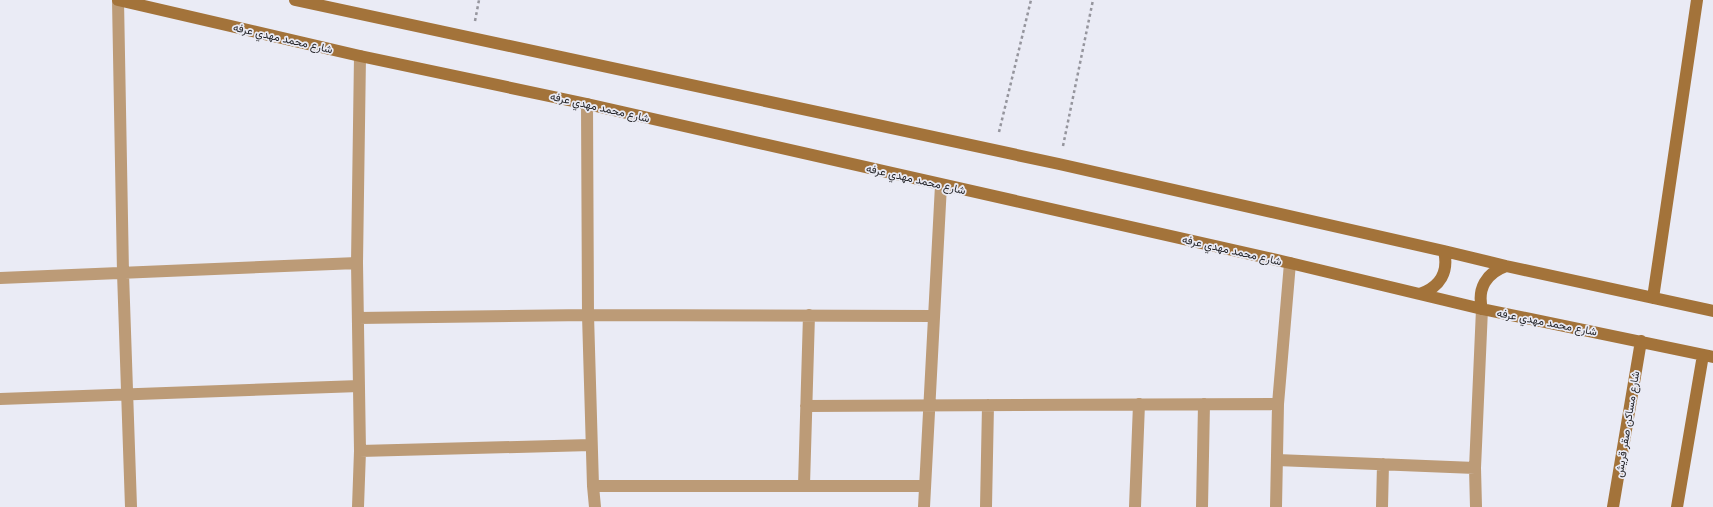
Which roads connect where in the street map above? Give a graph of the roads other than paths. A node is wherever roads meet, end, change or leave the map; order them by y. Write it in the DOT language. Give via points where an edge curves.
graph roads {
  1 [pos="118,0"];
  2 [pos="295,0"];
  3 [pos="1697,0"];
  4 [pos="360,56"];
  5 [pos="587,104"];
  6 [pos="941,185"];
  7 [pos="1444,251"];
  8 [pos="357,263"];
  9 [pos="1290,263"];
  10 [pos="1506,266"];
  11 [pos="123,273"];
  12 [pos="0,278"];
  13 [pos="1420,294"];
  14 [pos="1653,298"];
  15 [pos="1482,309"];
  16 [pos="1713,311"];
  17 [pos="588,314"];
  18 [pos="809,315"];
  19 [pos="934,316"];
  20 [pos="358,318"];
  21 [pos="1641,341"];
  22 [pos="1708,356"];
  23 [pos="359,386"];
  24 [pos="128,395"];
  25 [pos="0,399"];
  26 [pos="1138,404"];
  27 [pos="1204,404"];
  28 [pos="1278,404"];
  29 [pos="988,405"];
  30 [pos="806,406"];
  31 [pos="929,406"];
  32 [pos="591,445"];
  33 [pos="360,451"];
  34 [pos="1277,460"];
  35 [pos="1382,464"];
  36 [pos="1475,468"];
  37 [pos="804,485"];
  38 [pos="593,486"];
  39 [pos="925,486"];
  40 [pos="131,507"];
  41 [pos="358,507"];
  42 [pos="595,507"];
  43 [pos="924,507"];
  44 [pos="986,507"];
  45 [pos="1135,507"];
  46 [pos="1202,507"];
  47 [pos="1276,507"];
  48 [pos="1382,507"];
  49 [pos="1476,507"];
  50 [pos="1613,507"];
  51 [pos="1677,507"];
  1 -- 4 [label="street, شارع محمد مهدي عرفه"];
  1 -- 11 [label="street"];
  2 -- 7 [label="street" via="1059,164"];
  3 -- 14 [label="street"];
  4 -- 5 [label="street, شارع محمد مهدي عرفه"];
  4 -- 8 [label="street"];
  5 -- 6 [label="street, شارع محمد مهدي عرفه"];
  5 -- 17 [label="street"];
  6 -- 9 [label="street, شارع محمد مهدي عرفه"];
  6 -- 19 [label="street"];
  7 -- 10 [label="street"];
  7 -- 13 [label="street" via="1444,274 1434,287"];
  8 -- 11 [label="street"];
  8 -- 20 [label="street"];
  9 -- 13 [label="street, شارع محمد مهدي عرفه"];
  9 -- 28 [label="street"];
  10 -- 14 [label="street"];
  10 -- 15 [label="street" via="1497,269 1484,282 1480,300"];
  11 -- 12 [label="street"];
  11 -- 24 [label="street"];
  13 -- 15 [label="street, شارع محمد مهدي عرفه"];
  14 -- 16 [label="street"];
  15 -- 21 [label="street, شارع محمد مهدي عرفه"];
  15 -- 36 [label="street"];
  17 -- 18 [label="street"];
  17 -- 20 [label="street"];
  17 -- 32 [label="street"];
  18 -- 19 [label="street"];
  18 -- 30 [label="street"];
  19 -- 31 [label="street"];
  20 -- 23 [label="street"];
  21 -- 22 [label="street, شارع محمد مهدي عرفه"];
  21 -- 50 [label="street, شارع مساكن صقر قريش"];
  22 -- 51 [label="street"];
  23 -- 24 [label="street"];
  23 -- 33 [label="street"];
  24 -- 25 [label="street"];
  24 -- 40 [label="street"];
  26 -- 27 [label="street"];
  26 -- 29 [label="street"];
  26 -- 45 [label="street"];
  27 -- 28 [label="street"];
  27 -- 46 [label="street"];
  28 -- 34 [label="street"];
  29 -- 31 [label="street"];
  29 -- 44 [label="street"];
  30 -- 31 [label="street"];
  30 -- 37 [label="street"];
  31 -- 39 [label="street"];
  32 -- 33 [label="street"];
  32 -- 38 [label="street"];
  33 -- 41 [label="street"];
  34 -- 35 [label="street"];
  34 -- 47 [label="street"];
  35 -- 36 [label="street"];
  35 -- 48 [label="street"];
  36 -- 49 [label="street"];
  37 -- 38 [label="street"];
  37 -- 39 [label="street"];
  38 -- 42 [label="street"];
  39 -- 43 [label="street"];
}
